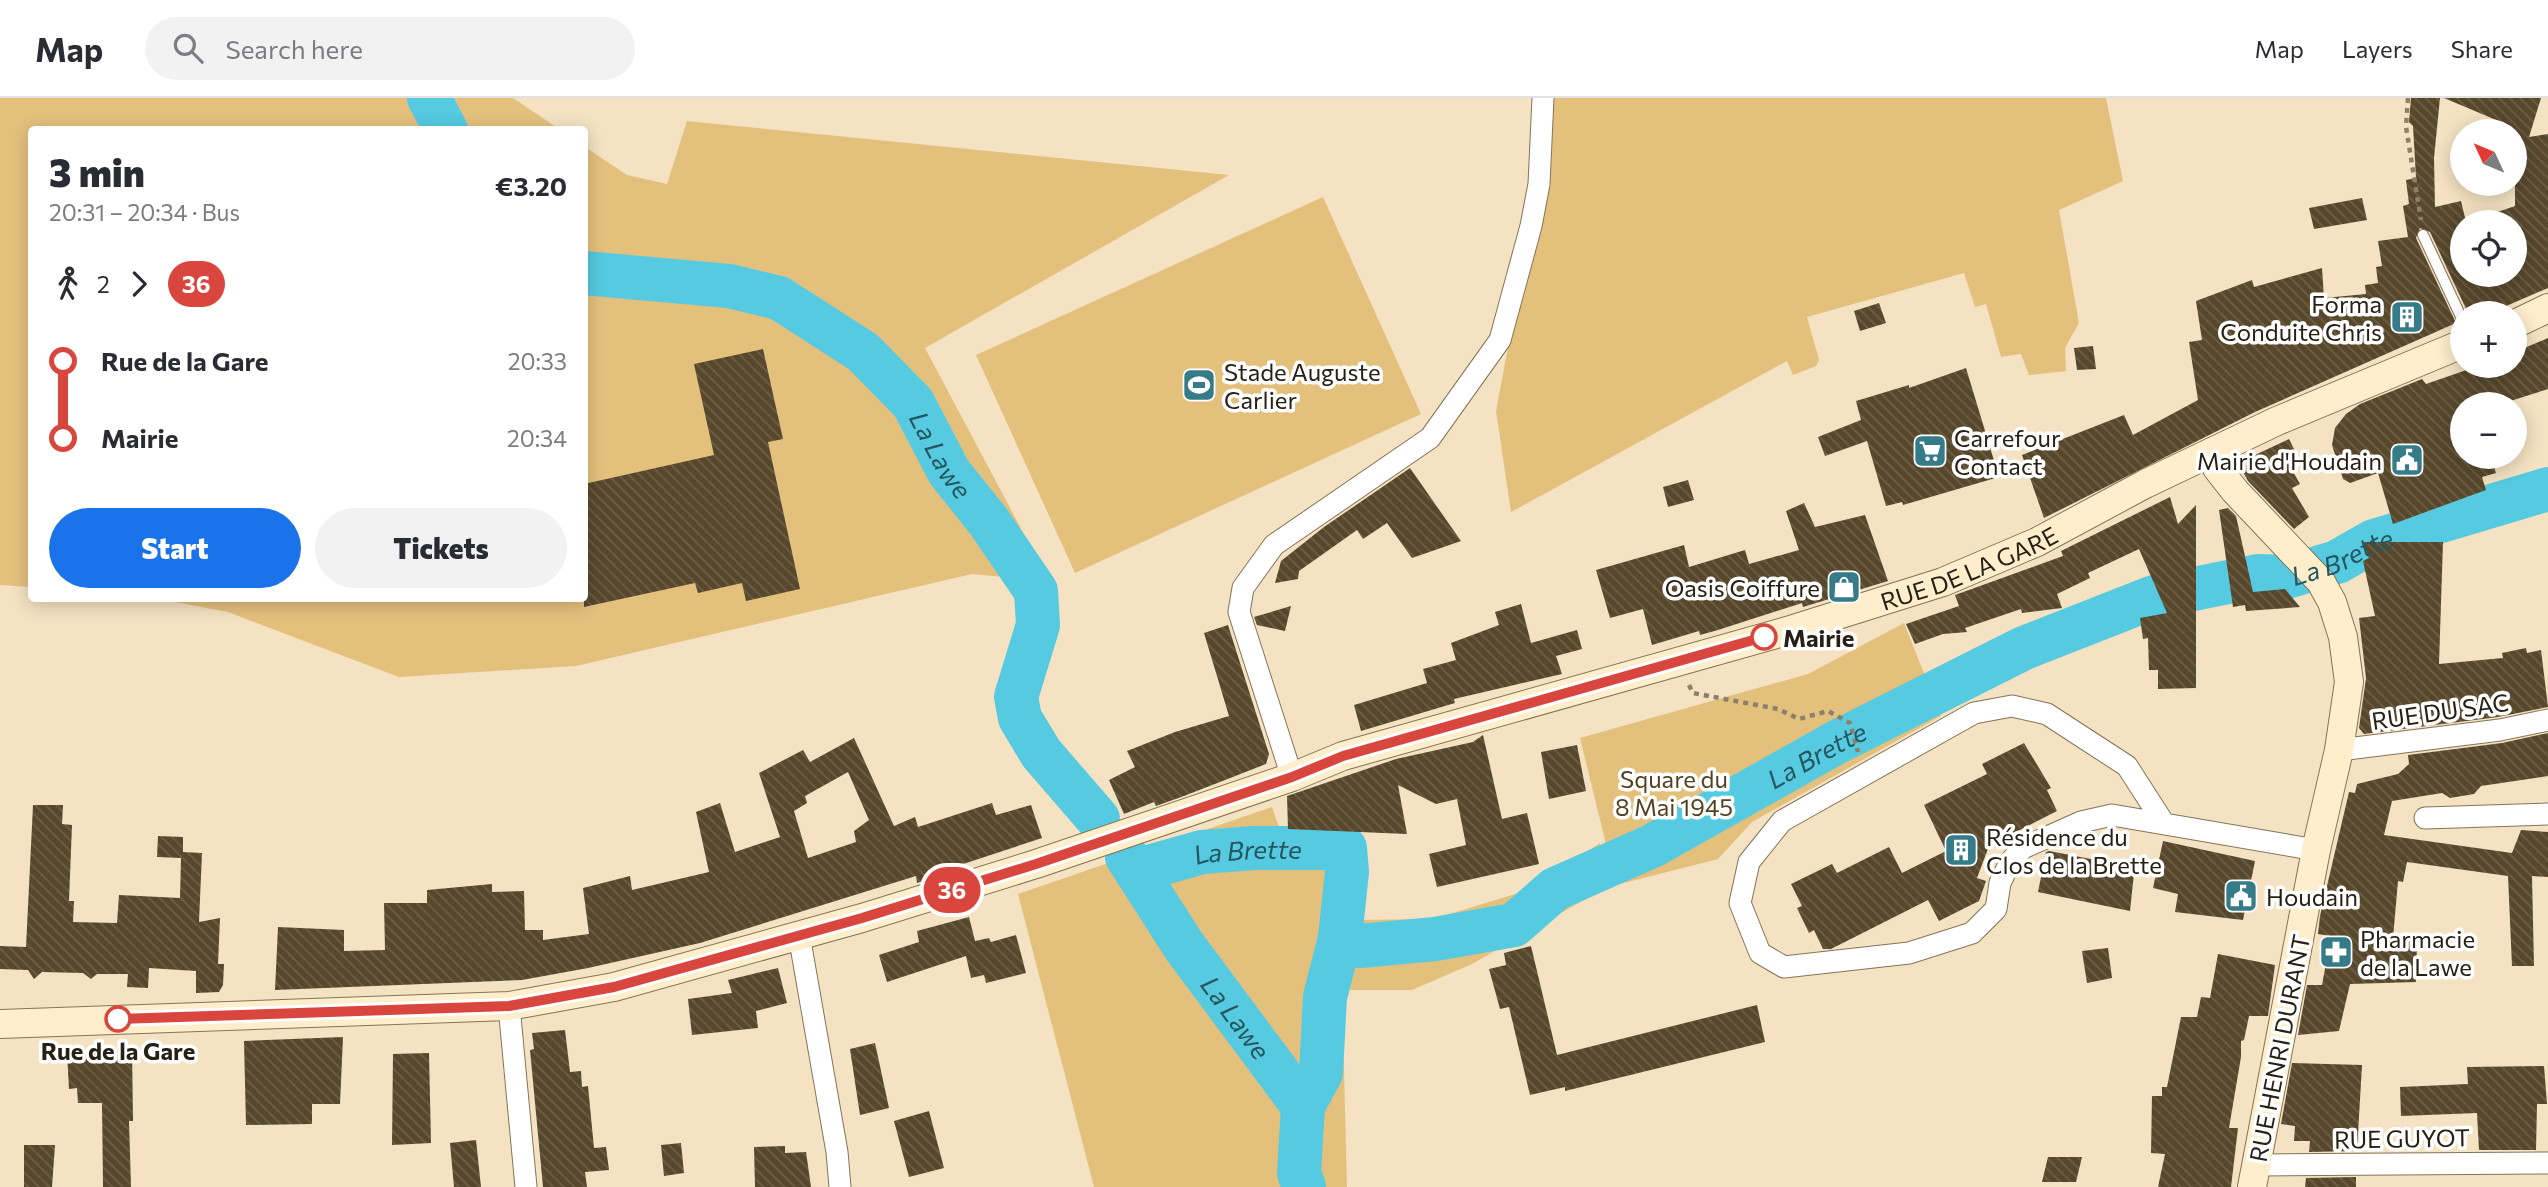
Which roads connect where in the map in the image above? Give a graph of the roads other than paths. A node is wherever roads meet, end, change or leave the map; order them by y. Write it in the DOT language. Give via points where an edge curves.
graph roads {
  1 [pos="1543,98"];
  2 [pos="2423,235"];
  3 [pos="2454,301"];
  4 [pos="2548,308"];
  5 [pos="2527,318"];
  6 [pos="2450,349"];
  7 [pos="2212,452"];
  8 [pos="2548,720"];
  9 [pos="2339,750"];
  10 [pos="1292,777"];
  11 [pos="2548,814"];
  12 [pos="2425,818"];
  13 [pos="2163,822"];
  14 [pos="2316,850"];
  15 [pos="799,935"];
  16 [pos="509,1006"];
  17 [pos="0,1024"];
  18 [pos="0,1038"];
  19 [pos="2548,1163"];
  20 [pos="2255,1176"];
  21 [pos="526,1187"];
  22 [pos="840,1187"];
  1 -- 10 [label="street" via="1539,184 1500,340 1430,438 1274,545 1243,588 1240,612"];
  2 -- 3 [label="lane"];
  4 -- 5 [label="main road"];
  6 -- 7 [label="main road, RUE DE LA GARE" via="2311,405"];
  7 -- 9 [label="main road, RUE HENRI DURANT" via="2217,468 2235,491 2312,571 2332,602 2349,682"];
  7 -- 10 [label="main road, RUE DE LA GARE" via="2037,542 1943,582 1343,756"];
  8 -- 9 [label="street, RUE DU SAC"];
  9 -- 14 [label="main road, RUE HENRI DURANT"];
  10 -- 15 [label="main road, RUE DE LA GARE" via="1036,864"];
  11 -- 12 [label="street"];
  13 -- 13 [label="street" via="2127,766 2047,715 2012,706 1974,713 1782,821 1749,862 1740,903 1760,953 1784,967 1909,953 1972,933 1996,909 2000,883 2023,848 2081,822 2112,815"];
  13 -- 14 [label="street"];
  14 -- 20 [label="main road, RUE HENRI DURANT"];
  15 -- 16 [label="main road, RUE DE LA GARE" via="614,987"];
  15 -- 22 [label="street"];
  16 -- 17 [label="main road, RUE DE LA GARE"];
  16 -- 21 [label="street"];
  17 -- 18 [label="street"];
  19 -- 20 [label="street, RUE GUYOT"];
}
